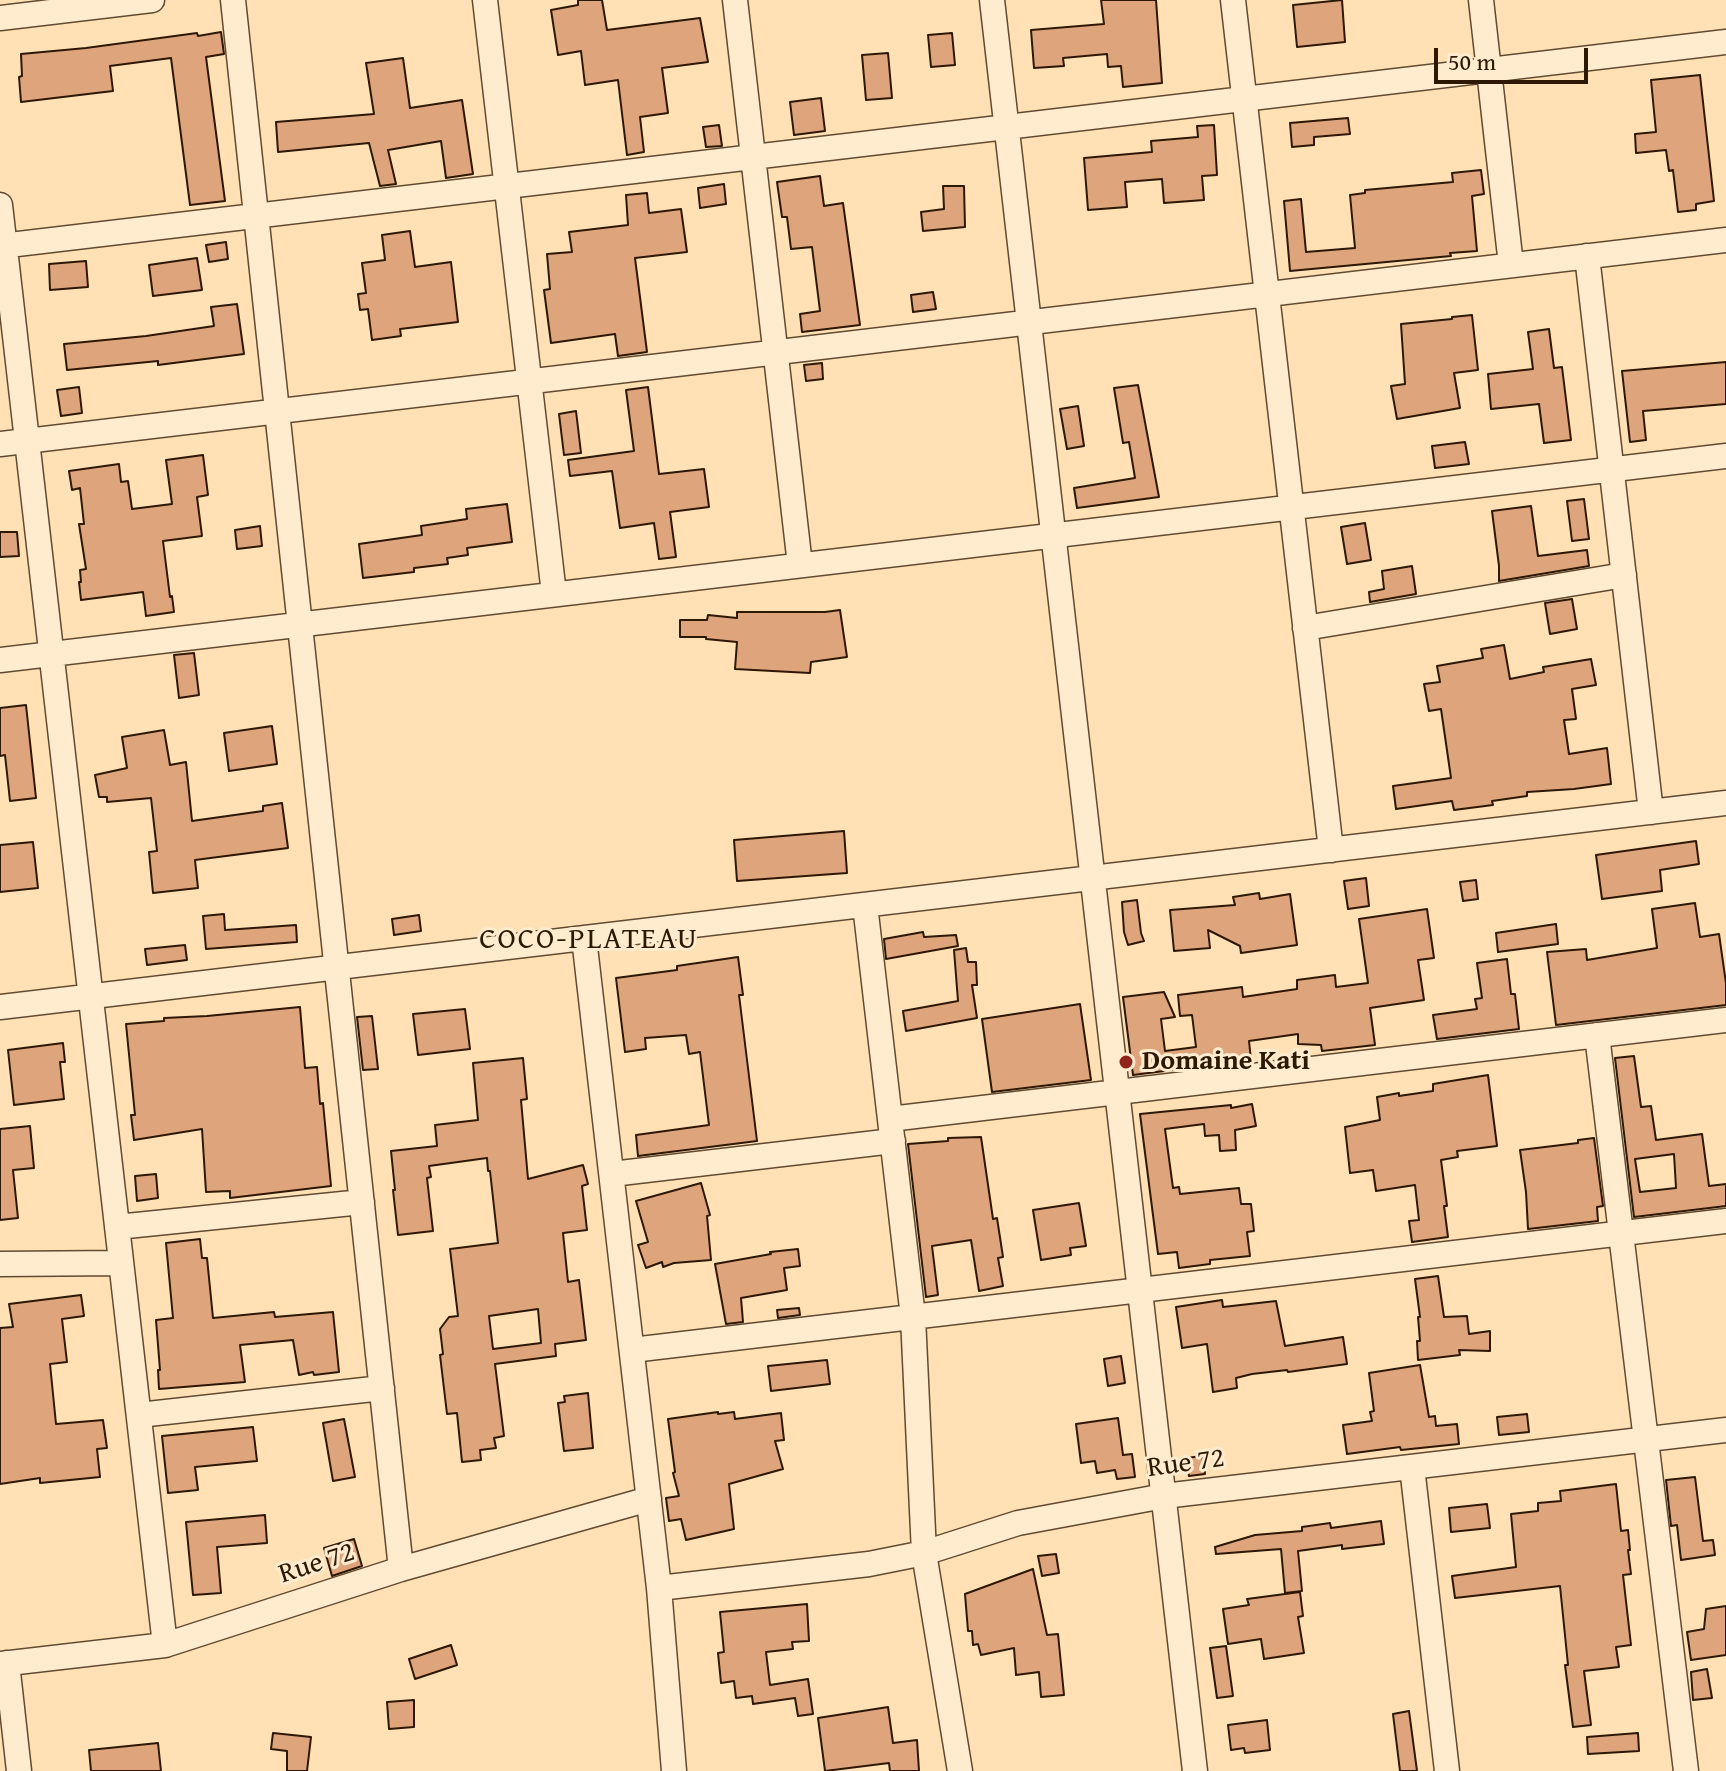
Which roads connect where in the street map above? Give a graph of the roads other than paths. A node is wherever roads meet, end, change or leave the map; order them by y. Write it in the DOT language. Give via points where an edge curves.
graph roads {
  1 [pos="152,0"];
  2 [pos="233,0"];
  3 [pos="485,0"];
  4 [pos="735,0"];
  5 [pos="992,0"];
  6 [pos="1233,0"];
  7 [pos="1481,0"];
  8 [pos="0,18"];
  9 [pos="1726,42"];
  10 [pos="1488,70"];
  11 [pos="1244,99"];
  12 [pos="1007,127"];
  13 [pos="754,157"];
  14 [pos="507,186"];
  15 [pos="0,205"];
  16 [pos="256,216"];
  17 [pos="1726,240"];
  18 [pos="2,246"];
  19 [pos="1587,256"];
  20 [pos="1511,265"];
  21 [pos="1267,294"];
  22 [pos="1029,322"];
  23 [pos="776,352"];
  24 [pos="529,381"];
  25 [pos="277,411"];
  26 [pos="27,441"];
  27 [pos="0,444"];
  28 [pos="1726,456"];
  29 [pos="1612,470"];
  30 [pos="1291,508"];
  31 [pos="1054,535"];
  32 [pos="800,565"];
  33 [pos="1624,575"];
  34 [pos="554,594"];
  35 [pos="300,625"];
  36 [pos="1305,628"];
  37 [pos="52,654"];
  38 [pos="0,660"];
  39 [pos="1726,803"];
  40 [pos="1651,812"];
  41 [pos="1331,850"];
  42 [pos="1093,878"];
  43 [pos="865,905"];
  44 [pos="584,938"];
  45 [pos="337,967"];
  46 [pos="91,996"];
  47 [pos="0,1007"];
  48 [pos="1726,1020"];
  49 [pos="1597,1035"];
  50 [pos="1118,1092"];
  51 [pos="891,1130"];
  52 [pos="612,1174"];
  53 [pos="362,1202"];
  54 [pos="1726,1221"];
  55 [pos="117,1227"];
  56 [pos="1621,1233"];
  57 [pos="121,1263"];
  58 [pos="0,1264"];
  59 [pos="1140,1290"];
  60 [pos="913,1317"];
  61 [pos="632,1350"];
  62 [pos="382,1388"];
  63 [pos="139,1415"];
  64 [pos="1726,1430"];
  65 [pos="1646,1439"];
  66 [pos="1412,1467"];
  67 [pos="1164,1496"];
  68 [pos="649,1499"];
  69 [pos="924,1553"];
  70 [pos="401,1569"];
  71 [pos="659,1588"];
  72 [pos="165,1645"];
  73 [pos="4,1664"];
  74 [pos="19,1771"];
  75 [pos="674,1771"];
  76 [pos="960,1771"];
  77 [pos="1195,1771"];
  78 [pos="1447,1771"];
  79 [pos="1686,1771"];
  1 -- 8 [label="street"];
  2 -- 16 [label="street"];
  3 -- 14 [label="street"];
  4 -- 13 [label="street"];
  5 -- 12 [label="street"];
  6 -- 11 [label="street"];
  7 -- 10 [label="street"];
  9 -- 10 [label="street"];
  10 -- 11 [label="street"];
  10 -- 20 [label="street"];
  11 -- 12 [label="street"];
  11 -- 21 [label="street"];
  12 -- 13 [label="street"];
  12 -- 22 [label="street"];
  13 -- 14 [label="street"];
  13 -- 23 [label="street"];
  14 -- 16 [label="street"];
  14 -- 24 [label="street"];
  15 -- 18 [label="street"];
  16 -- 18 [label="street"];
  16 -- 25 [label="street"];
  17 -- 19 [label="street"];
  18 -- 26 [label="street"];
  19 -- 20 [label="street"];
  19 -- 29 [label="street"];
  20 -- 21 [label="street"];
  21 -- 22 [label="street"];
  21 -- 30 [label="street"];
  22 -- 23 [label="street"];
  22 -- 31 [label="street"];
  23 -- 24 [label="street"];
  23 -- 32 [label="street"];
  24 -- 25 [label="street"];
  24 -- 34 [label="street"];
  25 -- 26 [label="street"];
  25 -- 35 [label="street"];
  26 -- 27 [label="street"];
  26 -- 37 [label="street"];
  28 -- 29 [label="street"];
  29 -- 30 [label="street"];
  29 -- 33 [label="street"];
  30 -- 31 [label="street"];
  30 -- 36 [label="street"];
  31 -- 32 [label="street"];
  31 -- 42 [label="street"];
  32 -- 34 [label="street"];
  33 -- 36 [label="street"];
  33 -- 40 [label="street"];
  34 -- 35 [label="street"];
  35 -- 37 [label="street"];
  35 -- 45 [label="street"];
  36 -- 41 [label="street"];
  37 -- 38 [label="street"];
  37 -- 46 [label="street"];
  39 -- 40 [label="street"];
  40 -- 41 [label="street"];
  41 -- 42 [label="street"];
  42 -- 43 [label="street"];
  42 -- 50 [label="street"];
  43 -- 44 [label="street"];
  43 -- 51 [label="street"];
  44 -- 45 [label="street"];
  44 -- 52 [label="street"];
  45 -- 46 [label="street"];
  45 -- 53 [label="street"];
  46 -- 47 [label="street"];
  46 -- 55 [label="street"];
  48 -- 49 [label="street"];
  49 -- 50 [label="street"];
  49 -- 56 [label="street"];
  50 -- 51 [label="street"];
  50 -- 59 [label="street"];
  51 -- 52 [label="street"];
  51 -- 60 [label="street"];
  52 -- 61 [label="street"];
  53 -- 55 [label="street"];
  53 -- 62 [label="street"];
  54 -- 56 [label="street"];
  55 -- 57 [label="street"];
  56 -- 59 [label="street"];
  56 -- 65 [label="street"];
  57 -- 58 [label="street"];
  57 -- 63 [label="street"];
  59 -- 60 [label="street"];
  59 -- 67 [label="street"];
  60 -- 61 [label="street"];
  60 -- 69 [label="street"];
  61 -- 68 [label="street"];
  62 -- 63 [label="street"];
  62 -- 70 [label="street"];
  63 -- 72 [label="street"];
  64 -- 65 [label="street, Rue 72"];
  65 -- 66 [label="street, Rue 72"];
  65 -- 79 [label="street"];
  66 -- 67 [label="street, Rue 72"];
  66 -- 78 [label="street"];
  67 -- 69 [label="street, Rue 72" via="1018,1523"];
  67 -- 77 [label="street"];
  68 -- 70 [label="street, Rue 72"];
  68 -- 71 [label="street"];
  69 -- 71 [label="street, Rue 72"];
  69 -- 76 [label="street"];
  70 -- 72 [label="street, Rue 72"];
  71 -- 75 [label="street"];
  72 -- 73 [label="street, Rue 72"];
  73 -- 74 [label="street"];
}
